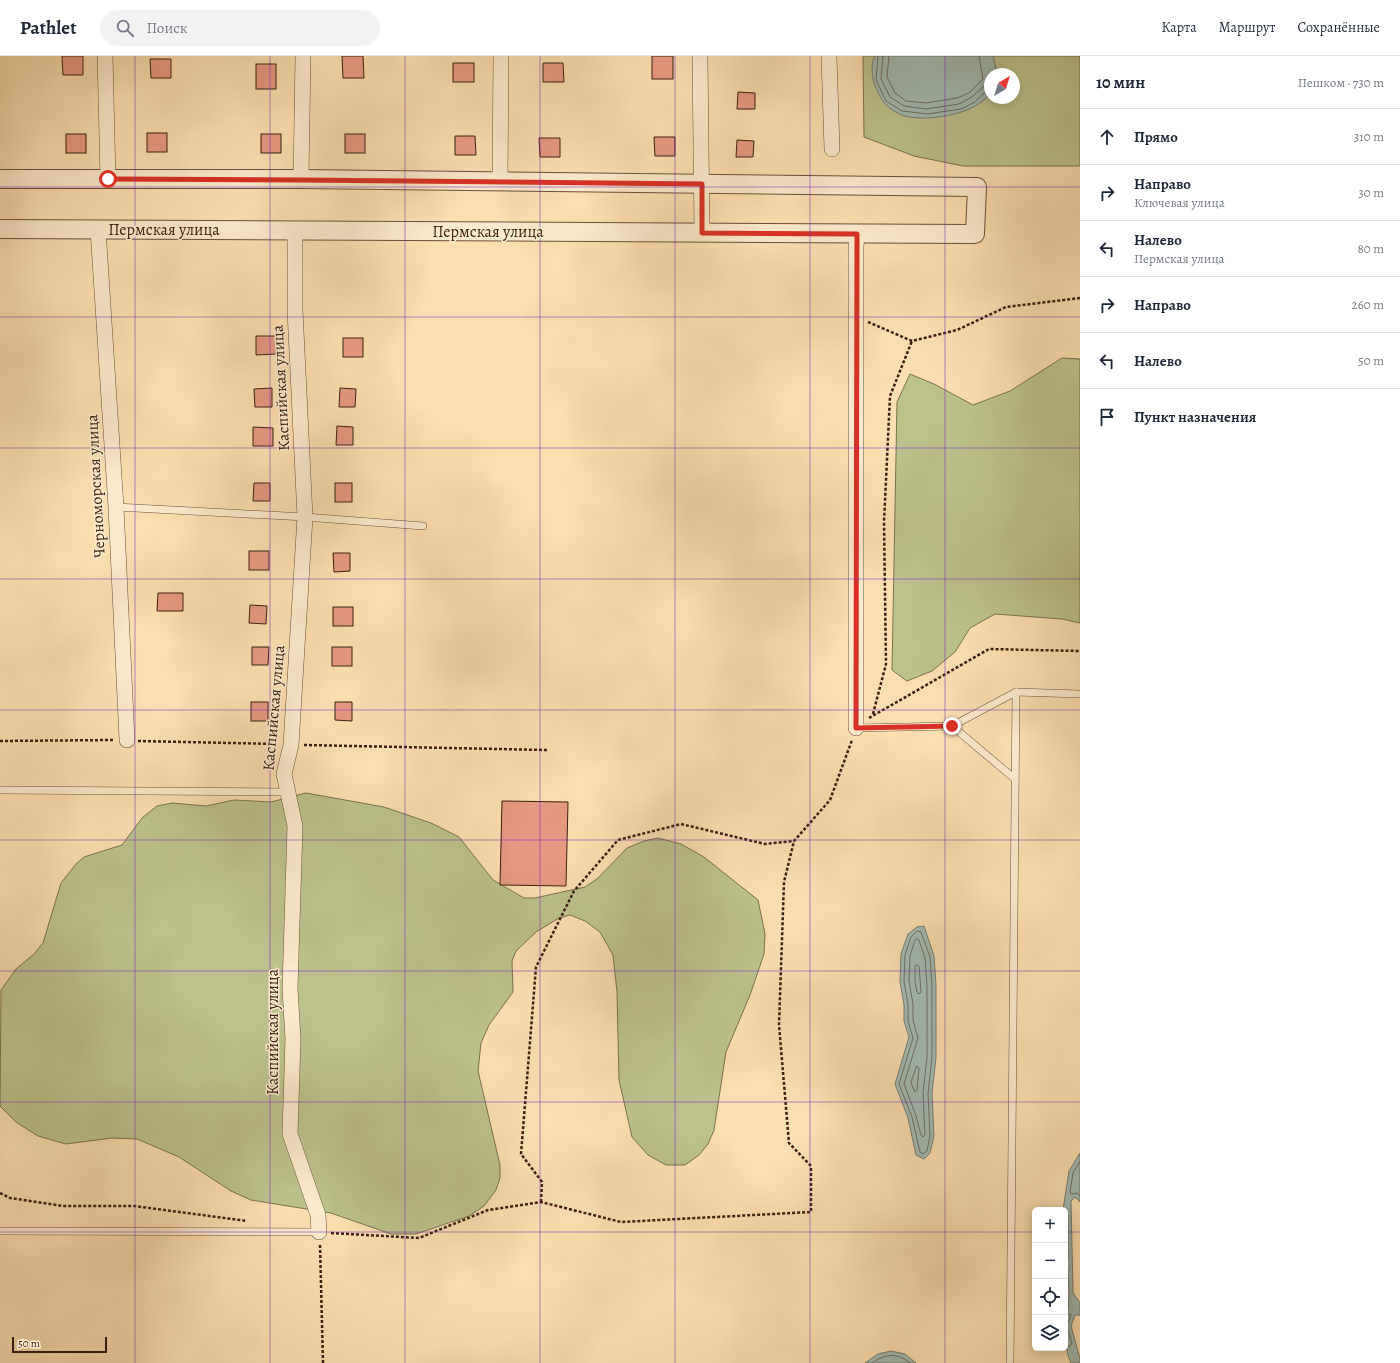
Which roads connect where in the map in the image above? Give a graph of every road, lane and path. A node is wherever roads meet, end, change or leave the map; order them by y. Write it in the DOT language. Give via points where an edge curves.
graph roads {
  1 [pos="105,56"];
  2 [pos="303,56"];
  3 [pos="501,56"];
  4 [pos="700,56"];
  5 [pos="829,56"];
  6 [pos="832,149"];
  7 [pos="0,179"];
  8 [pos="108,179"];
  9 [pos="301,180"];
  10 [pos="500,181"];
  11 [pos="702,184"];
  12 [pos="0,229"];
  13 [pos="98,230"];
  14 [pos="295,231"];
  15 [pos="702,233"];
  16 [pos="857,234"];
  17 [pos="1080,298"];
  18 [pos="857,317"];
  19 [pos="912,341"];
  20 [pos="116,507"];
  21 [pos="305,517"];
  22 [pos="423,526"];
  23 [pos="1080,651"];
  24 [pos="1016,692"];
  25 [pos="1080,694"];
  26 [pos="873,714"];
  27 [pos="952,726"];
  28 [pos="856,728"];
  29 [pos="127,740"];
  30 [pos="0,741"];
  31 [pos="291,745"];
  32 [pos="547,750"];
  33 [pos="1015,779"];
  34 [pos="0,790"];
  35 [pos="288,792"];
  36 [pos="794,841"];
  37 [pos="0,1193"];
  38 [pos="540,1202"];
  39 [pos="251,1222"];
  40 [pos="0,1230"];
  41 [pos="319,1232"];
  42 [pos="323,1363"];
  43 [pos="1010,1363"];
  1 -- 8 [label="street"];
  2 -- 9 [label="street"];
  3 -- 10 [label="street"];
  4 -- 11 [label="street"];
  5 -- 6 [label="street"];
  7 -- 8 [label="street"];
  8 -- 9 [label="street"];
  9 -- 10 [label="street"];
  10 -- 11 [label="street"];
  11 -- 15 [label="street"];
  11 -- 16 [label="street, Пермская улица" via="977,188 975,234"];
  12 -- 13 [label="street, Пермская улица"];
  13 -- 14 [label="street, Пермская улица"];
  13 -- 20 [label="street, Черноморская улица"];
  14 -- 15 [label="street, Пермская улица"];
  14 -- 21 [label="street, Каспийская улица" via="295,310"];
  15 -- 16 [label="street, Пермская улица"];
  16 -- 18 [label="street"];
  17 -- 19 [label="path" via="1006,307 957,330"];
  18 -- 19 [label="path"];
  18 -- 28 [label="street"];
  19 -- 26 [label="path" via="890,396 884,522 886,664"];
  20 -- 21 [label="lane"];
  20 -- 29 [label="street, Черноморская улица"];
  21 -- 22 [label="lane"];
  21 -- 31 [label="street, Каспийская улица"];
  23 -- 26 [label="path" via="988,649"];
  24 -- 25 [label="lane"];
  24 -- 27 [label="lane"];
  24 -- 33 [label="lane"];
  26 -- 28 [label="path"];
  27 -- 28 [label="lane"];
  27 -- 33 [label="lane"];
  28 -- 36 [label="path" via="830,800"];
  29 -- 30 [label="path"];
  29 -- 31 [label="path"];
  31 -- 32 [label="path"];
  31 -- 35 [label="street, Каспийская улица" via="284,774"];
  33 -- 43 [label="lane"];
  34 -- 35 [label="lane"];
  35 -- 41 [label="street, Каспийская улица" via="295,826 290,988 293,1039 290,1134 318,1215"];
  36 -- 38 [label="path" via="765,844 681,824 618,840 574,891 536,967 521,1154 542,1182"];
  36 -- 38 [label="path" via="784,882 779,1026 790,1143 811,1166 811,1212 621,1222"];
  37 -- 39 [label="path" via="10,1198 63,1206 134,1206"];
  38 -- 41 [label="path" via="488,1210 419,1238"];
  40 -- 41 [label="lane"];
  41 -- 42 [label="path"];
}
